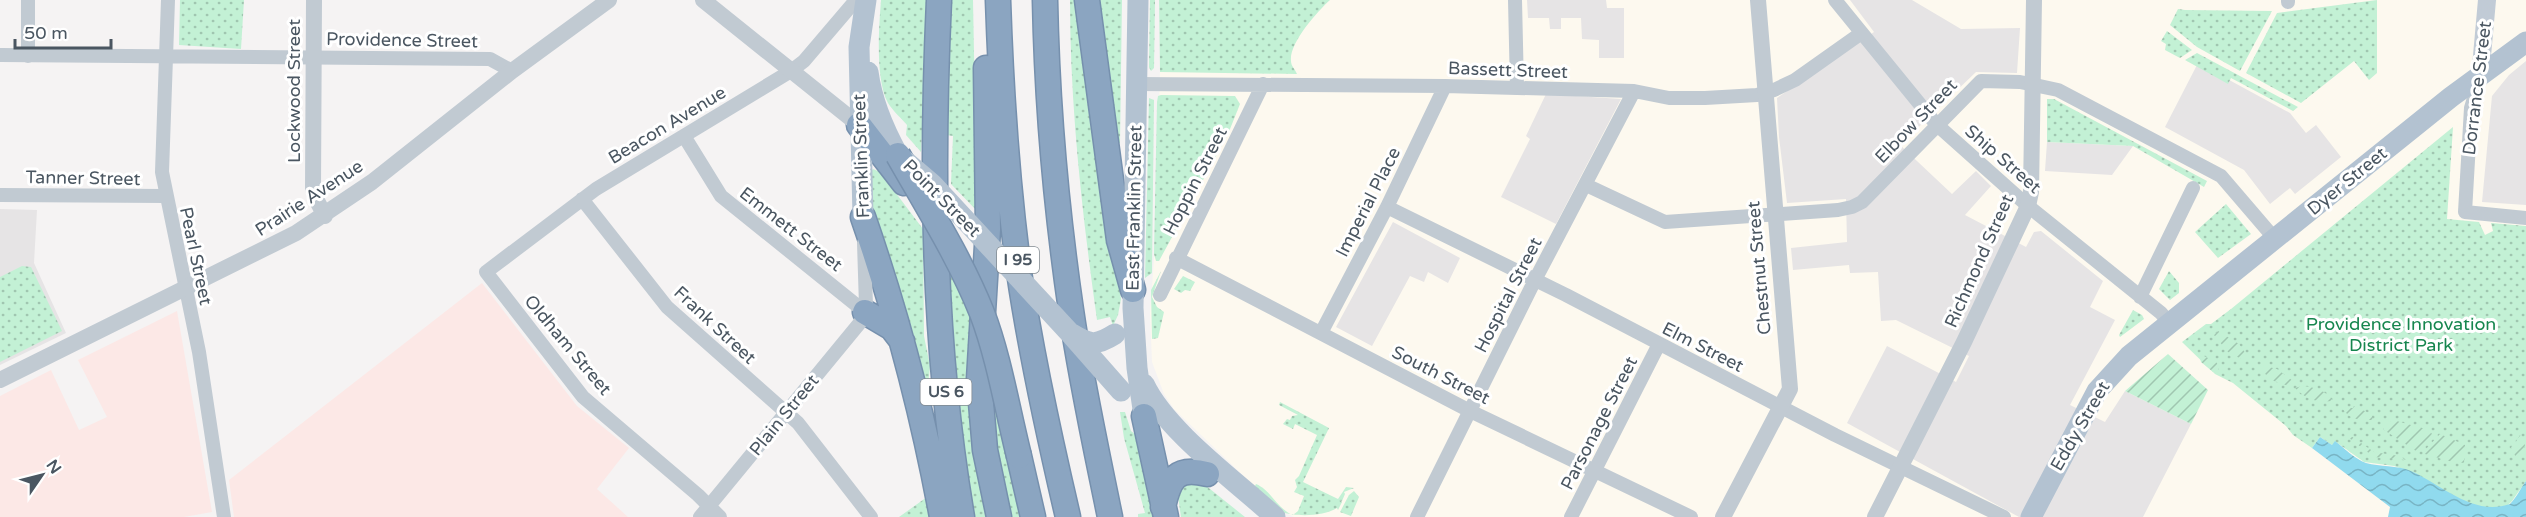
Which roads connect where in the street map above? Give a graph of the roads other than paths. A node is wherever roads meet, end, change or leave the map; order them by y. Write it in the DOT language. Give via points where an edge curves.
graph roads {
  1 [pos="28,0"];
  2 [pos="168,0"];
  3 [pos="314,0"];
  4 [pos="609,0"];
  5 [pos="703,0"];
  6 [pos="856,0"];
  7 [pos="866,0"];
  8 [pos="939,0"];
  9 [pos="990,0"];
  10 [pos="998,0"];
  11 [pos="1045,0"];
  12 [pos="1087,0"];
  13 [pos="1138,0"];
  14 [pos="1515,0"];
  15 [pos="1758,0"];
  16 [pos="1835,0"];
  17 [pos="2034,0"];
  18 [pos="2487,0"];
  19 [pos="863,29"];
  20 [pos="1860,34"];
  21 [pos="2526,42"];
  22 [pos="0,55"];
  23 [pos="28,56"];
  24 [pos="167,56"];
  25 [pos="312,57"];
  26 [pos="512,71"];
  27 [pos="791,71"];
  28 [pos="2480,78"];
  29 [pos="1136,84"];
  30 [pos="1263,84"];
  31 [pos="2032,84"];
  32 [pos="1445,86"];
  33 [pos="1516,88"];
  34 [pos="1634,91"];
  35 [pos="1765,94"];
  36 [pos="1936,124"];
  37 [pos="860,125"];
  38 [pos="684,136"];
  39 [pos="898,154"];
  40 [pos="1586,185"];
  41 [pos="2193,188"];
  42 [pos="0,195"];
  43 [pos="165,196"];
  44 [pos="582,199"];
  45 [pos="2028,206"];
  46 [pos="1387,207"];
  47 [pos="1774,215"];
  48 [pos="325,216"];
  49 [pos="863,216"];
  50 [pos="2526,218"];
  51 [pos="939,228"];
  52 [pos="2275,239"];
  53 [pos="1176,258"];
  54 [pos="486,272"];
  55 [pos="1535,280"];
  56 [pos="184,290"];
  57 [pos="1160,295"];
  58 [pos="2140,297"];
  59 [pos="1133,299"];
  60 [pos="865,312"];
  61 [pos="2170,324"];
  62 [pos="1070,332"];
  63 [pos="1321,333"];
  64 [pos="1659,344"];
  65 [pos="904,346"];
  66 [pos="1137,368"];
  67 [pos="0,380"];
  68 [pos="1782,406"];
  69 [pos="1470,411"];
  70 [pos="787,414"];
  71 [pos="1144,416"];
  72 [pos="1901,466"];
  73 [pos="1594,471"];
  74 [pos="1207,474"];
  75 [pos="704,512"];
  76 [pos="1164,512"];
  77 [pos="224,517"];
  78 [pos="720,517"];
  79 [pos="871,517"];
  80 [pos="942,517"];
  81 [pos="962,517"];
  82 [pos="999,517"];
  83 [pos="1033,517"];
  84 [pos="1068,517"];
  85 [pos="1110,517"];
  86 [pos="1263,517"];
  87 [pos="1275,517"];
  88 [pos="1417,517"];
  89 [pos="1571,517"];
  90 [pos="1691,517"];
  91 [pos="1723,517"];
  92 [pos="1875,517"];
  93 [pos="2004,517"];
  94 [pos="2031,517"];
  1 -- 23 [label="street"];
  2 -- 24 [label="street, Pearl Street"];
  3 -- 25 [label="street, Lockwood Street"];
  4 -- 26 [label="street, Prairie Avenue"];
  5 -- 27 [label="street, Point Street"];
  6 -- 27 [label="street, Beacon Avenue"];
  7 -- 19 [label="main road, Franklin Street"];
  8 -- 81 [label="highway, US 6" via="937,266 947,406"];
  9 -- 82 [label="highway" via="986,89 988,229 979,379 985,450"];
  10 -- 84 [label="highway, I 95" via="1005,135 1017,251 1040,391"];
  11 -- 85 [label="highway, I 95" via="1049,117 1059,223 1087,407"];
  12 -- 59 [label="highway" via="1119,240"];
  13 -- 29 [label="main road, East Franklin Street"];
  14 -- 33 [label="street"];
  15 -- 35 [label="street, Chestnut Street"];
  16 -- 20 [label="street, Ship Street"];
  17 -- 31 [label="street, Richmond Street"];
  18 -- 28 [label="main road, Dorrance Street"];
  19 -- 37 [label="main road, Franklin Street" via="859,47"];
  19 -- 39 [label="main road" via="870,90 882,126"];
  20 -- 35 [label="street, Bassett Street" via="1795,80"];
  20 -- 36 [label="street, Ship Street"];
  21 -- 28 [label="main road, Dyer Street"];
  22 -- 23 [label="street, Providence Street"];
  23 -- 24 [label="street, Providence Street"];
  24 -- 25 [label="street, Providence Street"];
  24 -- 43 [label="street, Pearl Street" via="162,172"];
  25 -- 26 [label="street, Providence Street" via="490,59"];
  25 -- 48 [label="street, Lockwood Street" via="313,188"];
  26 -- 48 [label="street, Prairie Avenue"];
  27 -- 37 [label="street, Point Street"];
  27 -- 38 [label="street, Beacon Avenue"];
  28 -- 50 [label="street, Dorrance Street" via="2471,108 2465,212"];
  28 -- 52 [label="main road, Dyer Street" via="2456,93"];
  29 -- 30 [label="street, Bassett Street"];
  29 -- 59 [label="main road, East Franklin Street"];
  30 -- 32 [label="street, Bassett Street"];
  30 -- 53 [label="street, Hoppin Street"];
  31 -- 36 [label="street, Elbow Street" via="1981,81"];
  31 -- 45 [label="street, Richmond Street"];
  31 -- 52 [label="street, Elbow Street" via="2058,90 2221,176"];
  32 -- 33 [label="street, Bassett Street"];
  32 -- 46 [label="street, Imperial Place"];
  33 -- 34 [label="street, Bassett Street"];
  34 -- 35 [label="street, Bassett Street" via="1669,98"];
  34 -- 40 [label="street, Hospital Street"];
  35 -- 47 [label="street, Chestnut Street"];
  36 -- 45 [label="street, Ship Street"];
  36 -- 47 [label="street, Elbow Street" via="1863,202 1838,210"];
  37 -- 39 [label="main road, Point Street"];
  37 -- 49 [label="main road, Franklin Street"];
  37 -- 51 [label="highway, bridge"];
  38 -- 44 [label="street, Beacon Avenue"];
  38 -- 60 [label="street, Emmett Street" via="721,196"];
  39 -- 51 [label="highway, bridge"];
  39 -- 62 [label="main road, Point Street, bridge" via="932,184"];
  40 -- 47 [label="street, Elbow Street" via="1665,222"];
  40 -- 55 [label="street, Hospital Street"];
  41 -- 58 [label="street"];
  42 -- 43 [label="street, Tanner Street"];
  43 -- 56 [label="street, Pearl Street"];
  44 -- 54 [label="street, Beacon Avenue"];
  44 -- 70 [label="street, Frank Street" via="667,307"];
  45 -- 58 [label="street, Ship Street"];
  45 -- 72 [label="street, Richmond Street"];
  46 -- 55 [label="street, Elm Street"];
  46 -- 63 [label="street, Imperial Place"];
  47 -- 68 [label="street, Chestnut Street" via="1790,389"];
  48 -- 56 [label="street, Prairie Avenue" via="265,251"];
  49 -- 60 [label="street, Franklin Street"];
  49 -- 65 [label="highway"];
  51 -- 83 [label="highway, bridge" via="985,321"];
  52 -- 61 [label="main road, Dyer Street"];
  53 -- 57 [label="street, Hoppin Street"];
  53 -- 63 [label="street, South Street"];
  54 -- 75 [label="street, Oldham Street" via="583,397"];
  55 -- 64 [label="street, Elm Street"];
  55 -- 69 [label="street, Hospital Street"];
  56 -- 67 [label="street, Prairie Avenue"];
  56 -- 77 [label="street, Pearl Street" via="199,352"];
  58 -- 61 [label="street, Ship Street"];
  59 -- 62 [label="main road, bridge" via="1123,326 1098,343 1087,343"];
  59 -- 66 [label="main road, East Franklin Street"];
  60 -- 65 [label="highway" via="892,328"];
  60 -- 70 [label="street, Plain Street"];
  61 -- 94 [label="main road, Eddy Street" via="2129,356 2097,391"];
  62 -- 71 [label="main road, Point Street, bridge"];
  63 -- 69 [label="street, South Street"];
  64 -- 68 [label="street, Elm Street"];
  64 -- 73 [label="street, Parsonage Street"];
  65 -- 80 [label="highway"];
  66 -- 71 [label="main road, East Franklin Street"];
  66 -- 87 [label="main road" via="1156,406 1180,433"];
  68 -- 72 [label="street, Elm Street"];
  68 -- 91 [label="street, Chestnut Street"];
  69 -- 73 [label="street, South Street"];
  69 -- 88 [label="street, Hospital Street"];
  70 -- 75 [label="street, Plain Street"];
  70 -- 79 [label="street, Frank Street"];
  71 -- 74 [label="main road, Point Street"];
  71 -- 76 [label="highway"];
  72 -- 92 [label="street, Richmond Street"];
  72 -- 93 [label="street, Elm Street"];
  73 -- 89 [label="street, Parsonage Street"];
  73 -- 90 [label="street, South Street"];
  74 -- 76 [label="highway" via="1182,472 1167,489"];
  74 -- 86 [label="main road, Point Street"];
  75 -- 78 [label="street, Oldham Street"];
}
